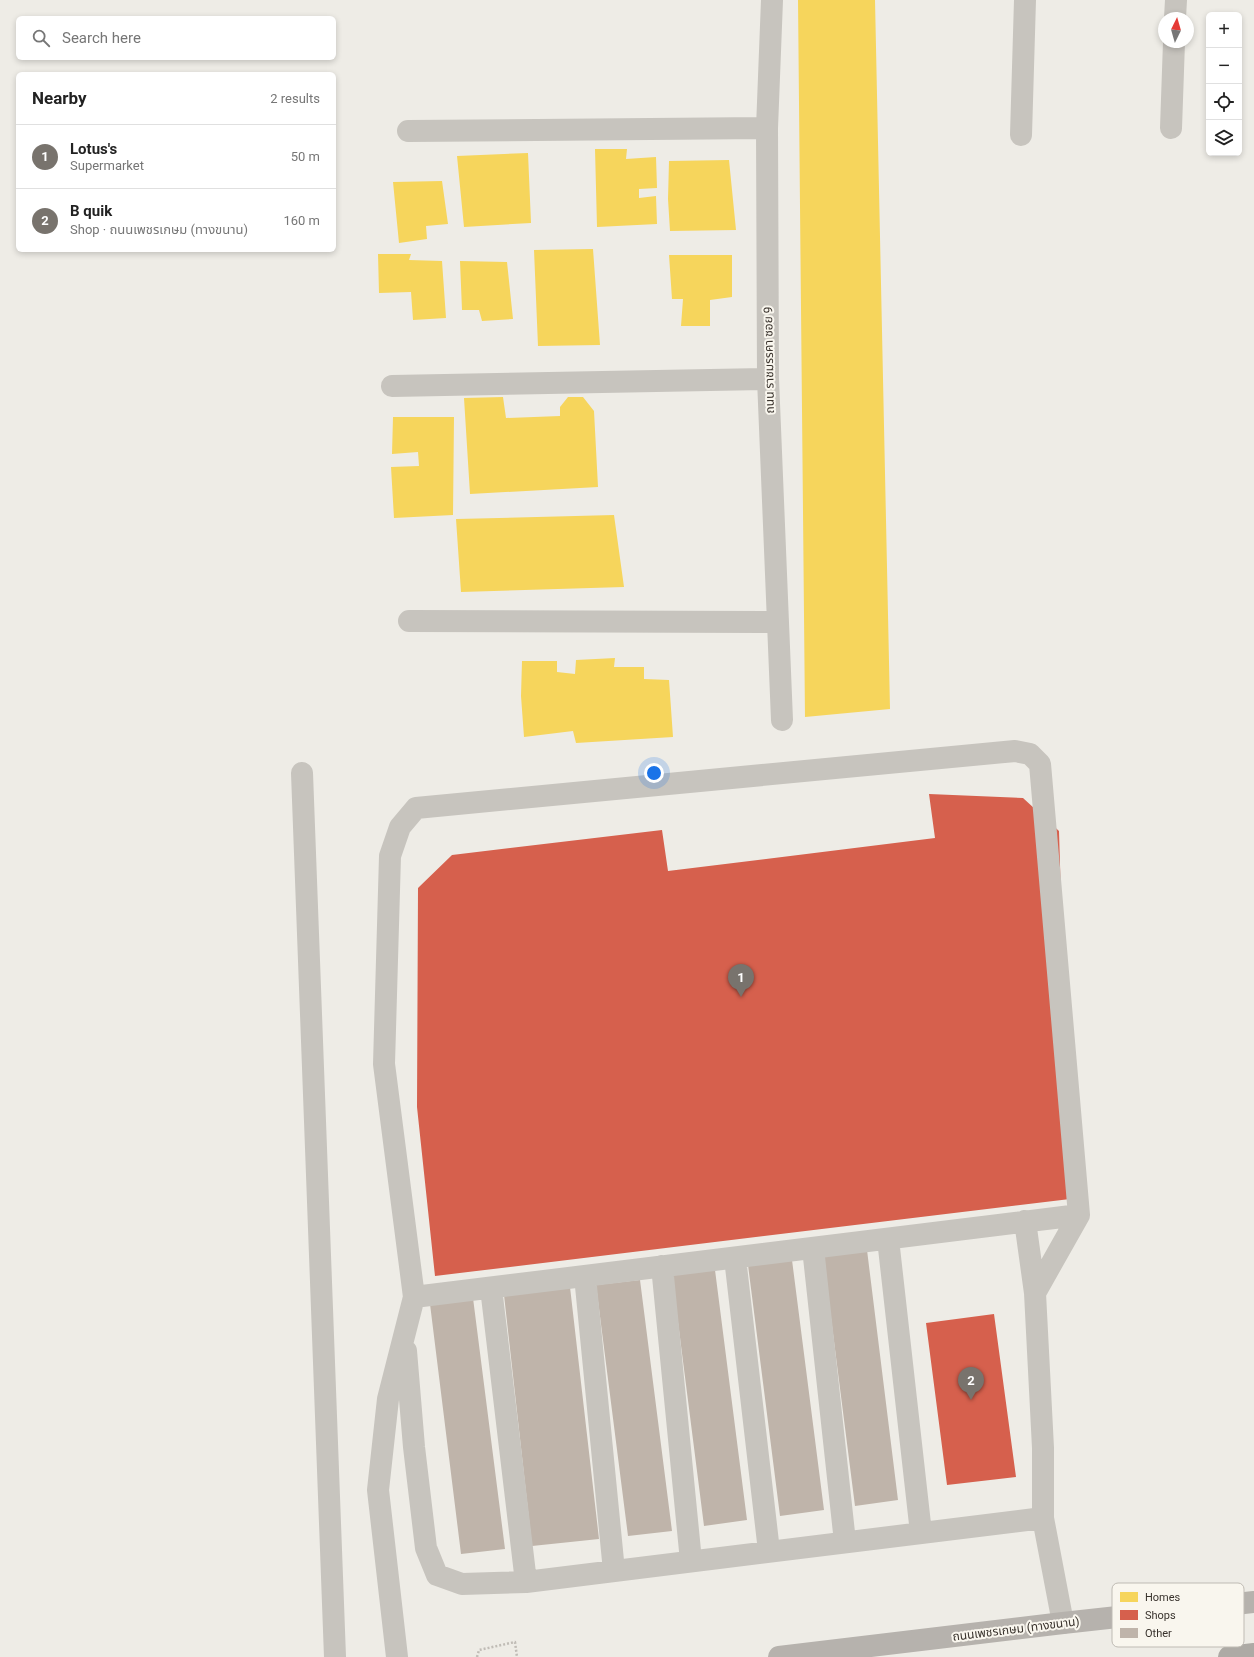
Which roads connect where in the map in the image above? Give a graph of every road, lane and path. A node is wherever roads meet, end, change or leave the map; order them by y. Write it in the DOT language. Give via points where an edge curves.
graph roads {
  1 [pos="772,0"];
  2 [pos="1025,0"];
  3 [pos="1176,0"];
  4 [pos="1175,12"];
  5 [pos="1174,48"];
  6 [pos="767,128"];
  7 [pos="1171,128"];
  8 [pos="408,131"];
  9 [pos="1021,135"];
  10 [pos="768,379"];
  11 [pos="392,386"];
  12 [pos="409,621"];
  13 [pos="778,622"];
  14 [pos="782,720"];
  15 [pos="302,773"];
  16 [pos="1079,1215"];
  17 [pos="1024,1221"];
  18 [pos="888,1239"];
  19 [pos="813,1248"];
  20 [pos="735,1258"];
  21 [pos="662,1266"];
  22 [pos="585,1276"];
  23 [pos="491,1288"];
  24 [pos="1034,1293"];
  25 [pos="414,1297"];
  26 [pos="404,1336"];
  27 [pos="1043,1518"];
  28 [pos="921,1533"];
  29 [pos="844,1542"];
  30 [pos="769,1552"];
  31 [pos="691,1561"];
  32 [pos="614,1571"];
  33 [pos="526,1582"];
  34 [pos="1254,1602"];
  35 [pos="1244,1603"];
  36 [pos="1112,1618"];
  37 [pos="1062,1623"];
  38 [pos="1254,1654"];
  39 [pos="335,1657"];
  40 [pos="397,1657"];
  41 [pos="477,1657"];
  42 [pos="517,1657"];
  43 [pos="778,1657"];
  44 [pos="1229,1657"];
  1 -- 6 [label="street, ถนน ราชมรรคา ซอย 9"];
  2 -- 9 [label="street"];
  3 -- 4 [label="street"];
  5 -- 7 [label="street"];
  6 -- 8 [label="street"];
  6 -- 10 [label="street, ถนน ราชมรรคา ซอย 9"];
  10 -- 11 [label="street"];
  10 -- 13 [label="street, ถนน ราชมรรคา ซอย 9"];
  12 -- 13 [label="street"];
  13 -- 14 [label="street, ถนน ราชมรรคา ซอย 9"];
  15 -- 39 [label="street"];
  16 -- 17 [label="street"];
  16 -- 24 [label="street"];
  16 -- 25 [label="street" via="1040,764 1030,754 1016,751 416,808 400,827 390,856 384,1064"];
  17 -- 18 [label="street"];
  17 -- 24 [label="street"];
  18 -- 19 [label="street"];
  18 -- 28 [label="street"];
  19 -- 20 [label="street"];
  19 -- 29 [label="street"];
  20 -- 21 [label="street"];
  20 -- 30 [label="street"];
  21 -- 22 [label="street"];
  21 -- 31 [label="street"];
  22 -- 23 [label="street"];
  22 -- 32 [label="street"];
  23 -- 25 [label="street"];
  23 -- 33 [label="street"];
  24 -- 27 [label="street" via="1043,1448"];
  25 -- 26 [label="street"];
  26 -- 33 [label="street" via="426,1548 437,1575 462,1584"];
  26 -- 40 [label="street" via="388,1399 378,1490"];
  27 -- 28 [label="street"];
  27 -- 37 [label="street"];
  28 -- 29 [label="street"];
  29 -- 30 [label="street"];
  30 -- 31 [label="street"];
  31 -- 32 [label="street"];
  32 -- 33 [label="street"];
  34 -- 35 [label="main road, ถนนเพชรเกษม (ทางขนาน)"];
  36 -- 37 [label="main road, ถนนเพชรเกษม (ทางขนาน)"];
  37 -- 43 [label="main road, ถนนเพชรเกษม (ทางขนาน)"];
  38 -- 44 [label="highway"];
  41 -- 42 [label="path" via="479,1650 515,1642"];
}
